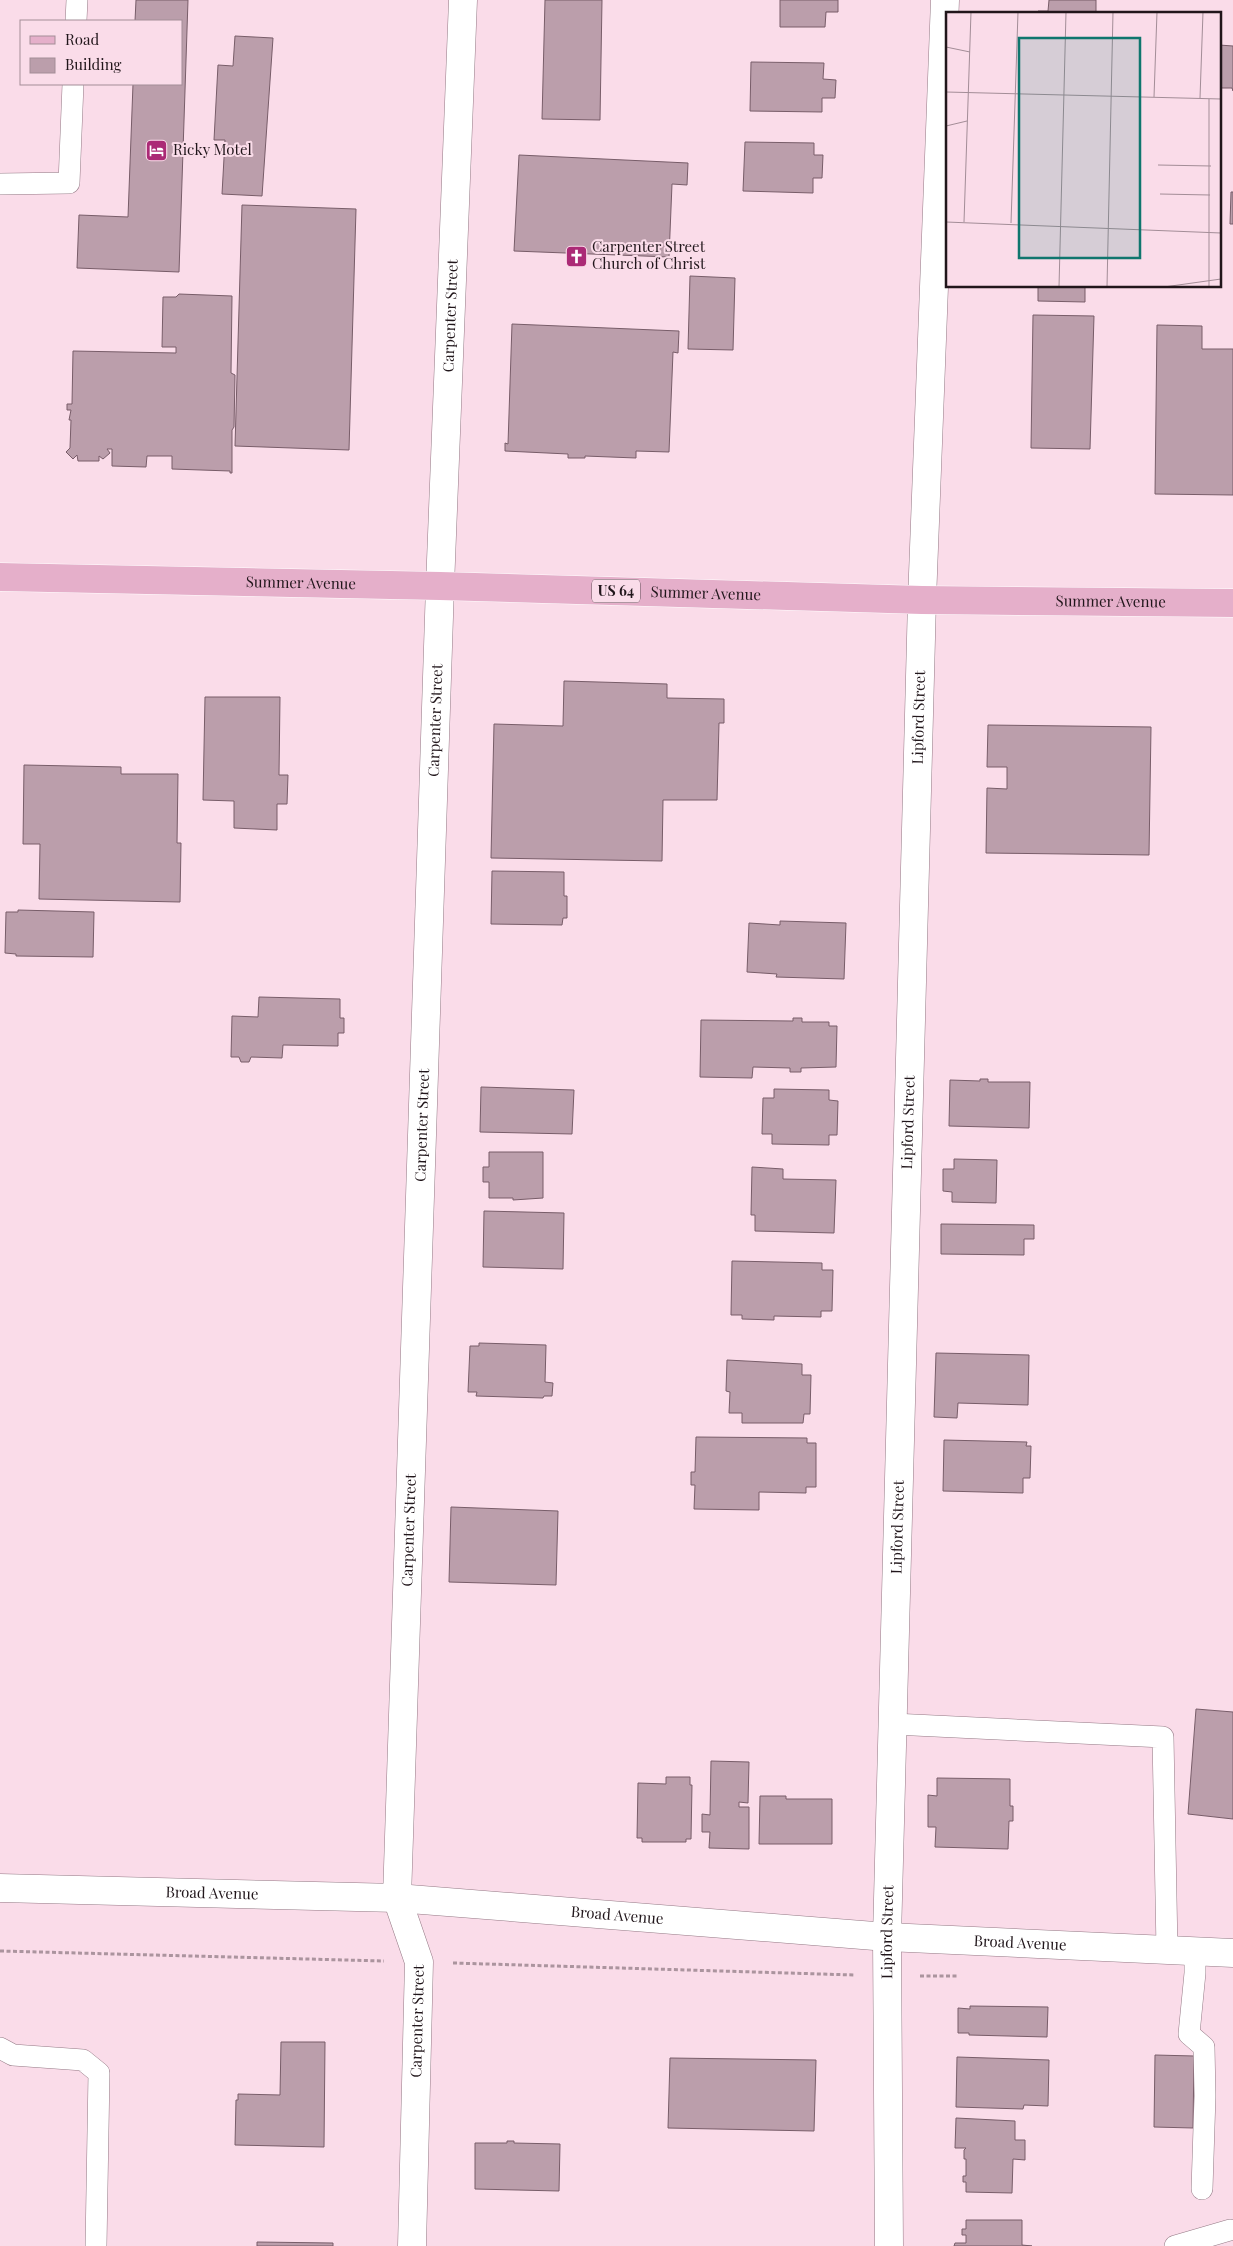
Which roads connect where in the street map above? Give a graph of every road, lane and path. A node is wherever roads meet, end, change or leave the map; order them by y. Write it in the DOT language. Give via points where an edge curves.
graph roads {
  1 [pos="77,0"];
  2 [pos="463,0"];
  3 [pos="945,0"];
  4 [pos="76,20"];
  5 [pos="73,85"];
  6 [pos="0,184"];
  7 [pos="0,577"];
  8 [pos="440,586"];
  9 [pos="922,600"];
  10 [pos="1233,603"];
  11 [pos="893,1724"];
  12 [pos="0,1888"];
  13 [pos="397,1898"];
  14 [pos="887,1937"];
  15 [pos="1167,1950"];
  16 [pos="0,1951"];
  17 [pos="1195,1952"];
  18 [pos="1233,1953"];
  19 [pos="419,1962"];
  20 [pos="887,1976"];
  21 [pos="962,1976"];
  22 [pos="0,2048"];
  23 [pos="1202,2189"];
  24 [pos="1232,2226"];
  25 [pos="96,2246"];
  26 [pos="412,2246"];
  27 [pos="889,2246"];
  28 [pos="1175,2246"];
  1 -- 4 [label="lane"];
  2 -- 8 [label="street, Carpenter Street"];
  3 -- 9 [label="street, Lipford Street"];
  5 -- 6 [label="lane" via="69,183"];
  7 -- 8 [label="main road, Summer Avenue / US 64"];
  8 -- 9 [label="main road, Summer Avenue / US 64"];
  8 -- 13 [label="street, Carpenter Street"];
  9 -- 10 [label="main road, Summer Avenue / US 64"];
  9 -- 11 [label="street, Lipford Street"];
  11 -- 14 [label="street, Lipford Street"];
  11 -- 15 [label="lane" via="1163,1737"];
  12 -- 13 [label="street, Broad Avenue"];
  13 -- 14 [label="street, Broad Avenue"];
  13 -- 19 [label="street, Carpenter Street"];
  14 -- 15 [label="street, Broad Avenue"];
  14 -- 20 [label="street, Lipford Street"];
  15 -- 17 [label="street, Broad Avenue"];
  16 -- 19 [label="path"];
  17 -- 18 [label="street, Broad Avenue"];
  17 -- 23 [label="lane" via="1189,2034 1204,2047 1206,2096"];
  19 -- 20 [label="path"];
  19 -- 26 [label="street, Carpenter Street"];
  20 -- 21 [label="path"];
  20 -- 27 [label="street, Lipford Street"];
  22 -- 25 [label="lane" via="13,2055 84,2060 99,2073"];
  24 -- 28 [label="lane"];
}
